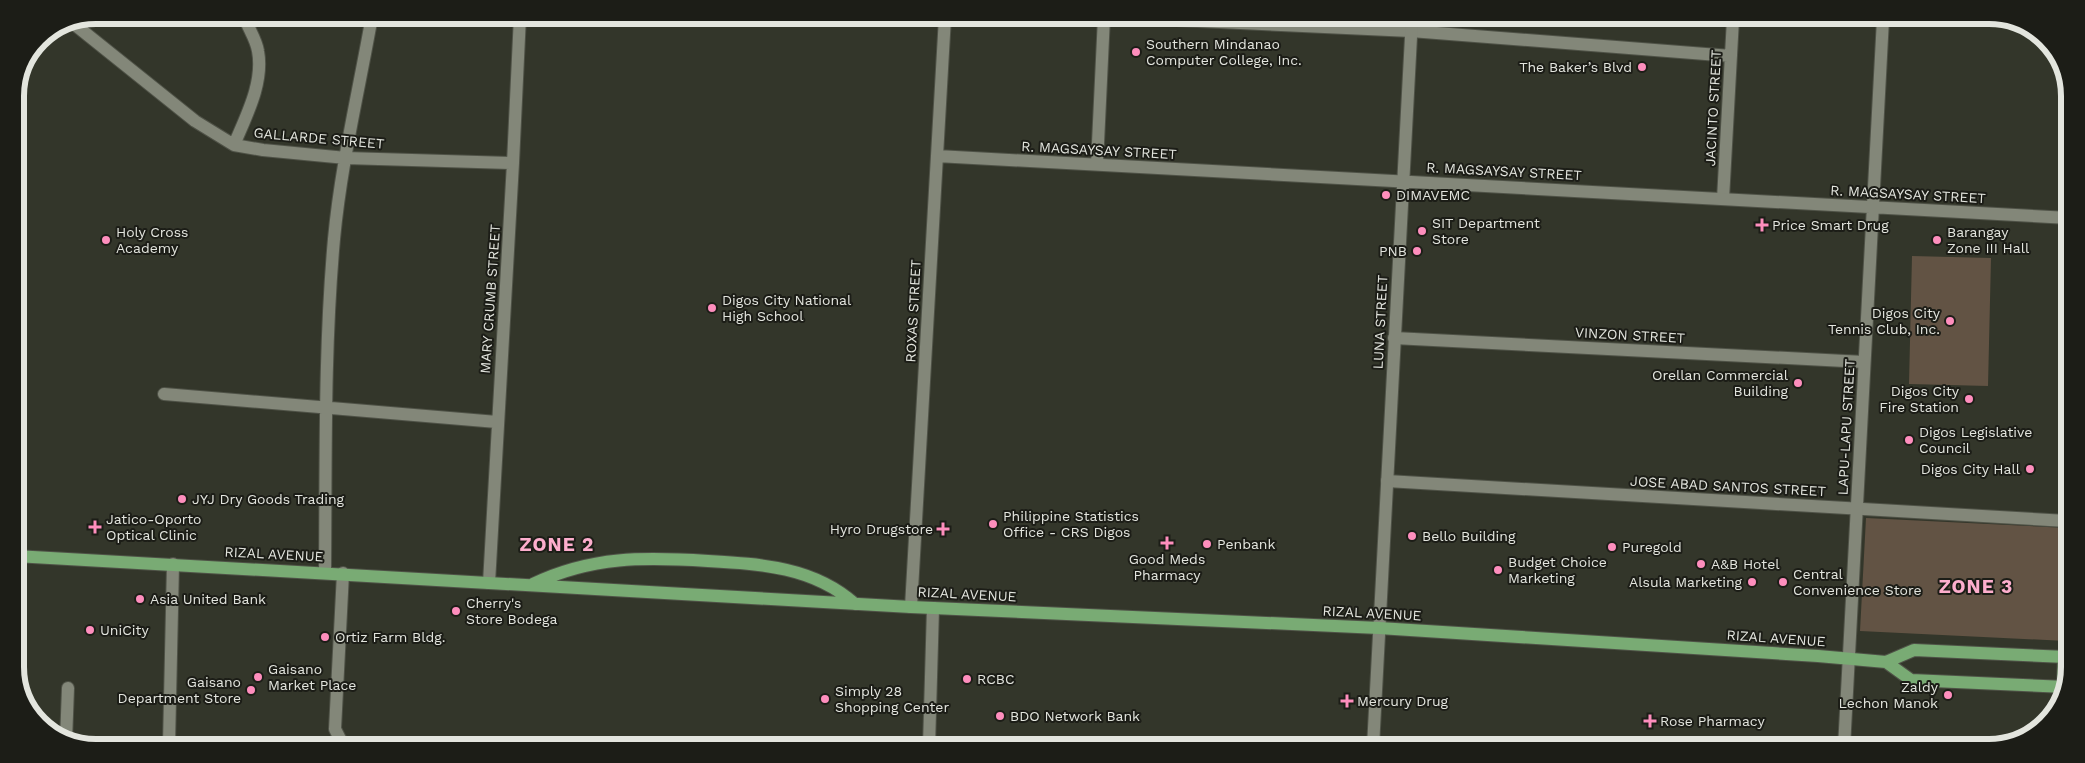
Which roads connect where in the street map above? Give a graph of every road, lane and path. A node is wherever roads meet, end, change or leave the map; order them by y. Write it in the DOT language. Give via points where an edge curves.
graph roads {
  1 [pos="246,24"];
  2 [pos="371,24"];
  3 [pos="520,24"];
  4 [pos="945,24"];
  5 [pos="1104,24"];
  6 [pos="1411,24"];
  7 [pos="1732,24"];
  8 [pos="1883,24"];
  9 [pos="77,26"];
  10 [pos="1731,56"];
  11 [pos="234,145"];
  12 [pos="937,156"];
  13 [pos="346,158"];
  14 [pos="513,162"];
  15 [pos="1097,164"];
  16 [pos="1403,180"];
  17 [pos="1723,199"];
  18 [pos="1872,208"];
  19 [pos="2061,218"];
  20 [pos="1394,338"];
  21 [pos="1864,362"];
  22 [pos="164,394"];
  23 [pos="326,407"];
  24 [pos="497,422"];
  25 [pos="1387,481"];
  26 [pos="1857,509"];
  27 [pos="2061,522"];
  28 [pos="24,556"];
  29 [pos="172,564"];
  30 [pos="325,572"];
  31 [pos="343,573"];
  32 [pos="489,583"];
  33 [pos="531,585"];
  34 [pos="855,604"];
  35 [pos="911,607"];
  36 [pos="933,608"];
  37 [pos="1379,628"];
  38 [pos="2061,656"];
  39 [pos="1849,658"];
  40 [pos="1886,662"];
  41 [pos="2058,687"];
  42 [pos="68,688"];
  43 [pos="66,733"];
  44 [pos="169,739"];
  45 [pos="340,739"];
  46 [pos="929,739"];
  47 [pos="1373,739"];
  48 [pos="1844,739"];
  1 -- 11 [label="street" via="255,40 259,64 253,98"];
  2 -- 13 [label="street"];
  3 -- 14 [label="street, MARY CRUMB STREET"];
  4 -- 12 [label="street, ROXAS STREET"];
  5 -- 15 [label="street"];
  6 -- 10 [label="street"];
  6 -- 16 [label="street, LUNA STREET"];
  7 -- 10 [label="street, JACINTO STREET"];
  8 -- 18 [label="street, LAPU-LAPU STREET"];
  9 -- 11 [label="street, GALLARDE STREET" via="195,120"];
  10 -- 17 [label="street, JACINTO STREET"];
  11 -- 13 [label="street, GALLARDE STREET"];
  12 -- 15 [label="street, R. MAGSAYSAY STREET"];
  12 -- 35 [label="street, ROXAS STREET"];
  13 -- 14 [label="street, GALLARDE STREET"];
  13 -- 23 [label="street" via="334,238"];
  14 -- 24 [label="street, MARY CRUMB STREET"];
  15 -- 16 [label="street, R. MAGSAYSAY STREET"];
  16 -- 17 [label="street, R. MAGSAYSAY STREET"];
  16 -- 20 [label="street, LUNA STREET"];
  17 -- 18 [label="street, R. MAGSAYSAY STREET"];
  18 -- 19 [label="street, R. MAGSAYSAY STREET"];
  18 -- 21 [label="street, LAPU-LAPU STREET"];
  20 -- 21 [label="street, VINZON STREET"];
  20 -- 25 [label="street, LUNA STREET"];
  21 -- 26 [label="street, LAPU-LAPU STREET"];
  22 -- 23 [label="street"];
  23 -- 24 [label="street"];
  23 -- 30 [label="street"];
  24 -- 32 [label="street, MARY CRUMB STREET"];
  25 -- 26 [label="street, JOSE ABAD SANTOS STREET"];
  25 -- 37 [label="street, LUNA STREET"];
  26 -- 27 [label="street, JOSE ABAD SANTOS STREET"];
  26 -- 39 [label="street, LAPU-LAPU STREET"];
  28 -- 29 [label="main road, RIZAL AVENUE"];
  29 -- 30 [label="main road, RIZAL AVENUE"];
  29 -- 44 [label="street"];
  30 -- 31 [label="main road, RIZAL AVENUE"];
  31 -- 32 [label="main road, RIZAL AVENUE"];
  31 -- 45 [label="street" via="336,729"];
  32 -- 33 [label="main road, RIZAL AVENUE"];
  33 -- 34 [label="main road, RIZAL AVENUE"];
  33 -- 34 [label="main road, RIZAL AVENUE" via="598,562 667,558 786,568 825,582"];
  34 -- 35 [label="main road, RIZAL AVENUE"];
  35 -- 36 [label="main road, RIZAL AVENUE"];
  36 -- 37 [label="main road, RIZAL AVENUE"];
  36 -- 46 [label="street"];
  37 -- 39 [label="main road, RIZAL AVENUE"];
  37 -- 47 [label="street, LUNA STREET"];
  38 -- 40 [label="main road, RIZAL AVENUE" via="1914,650"];
  39 -- 40 [label="main road, RIZAL AVENUE"];
  39 -- 48 [label="street, LAPU-LAPU STREET"];
  40 -- 41 [label="main road, RIZAL AVENUE" via="1911,680"];
  42 -- 43 [label="street"];
}
